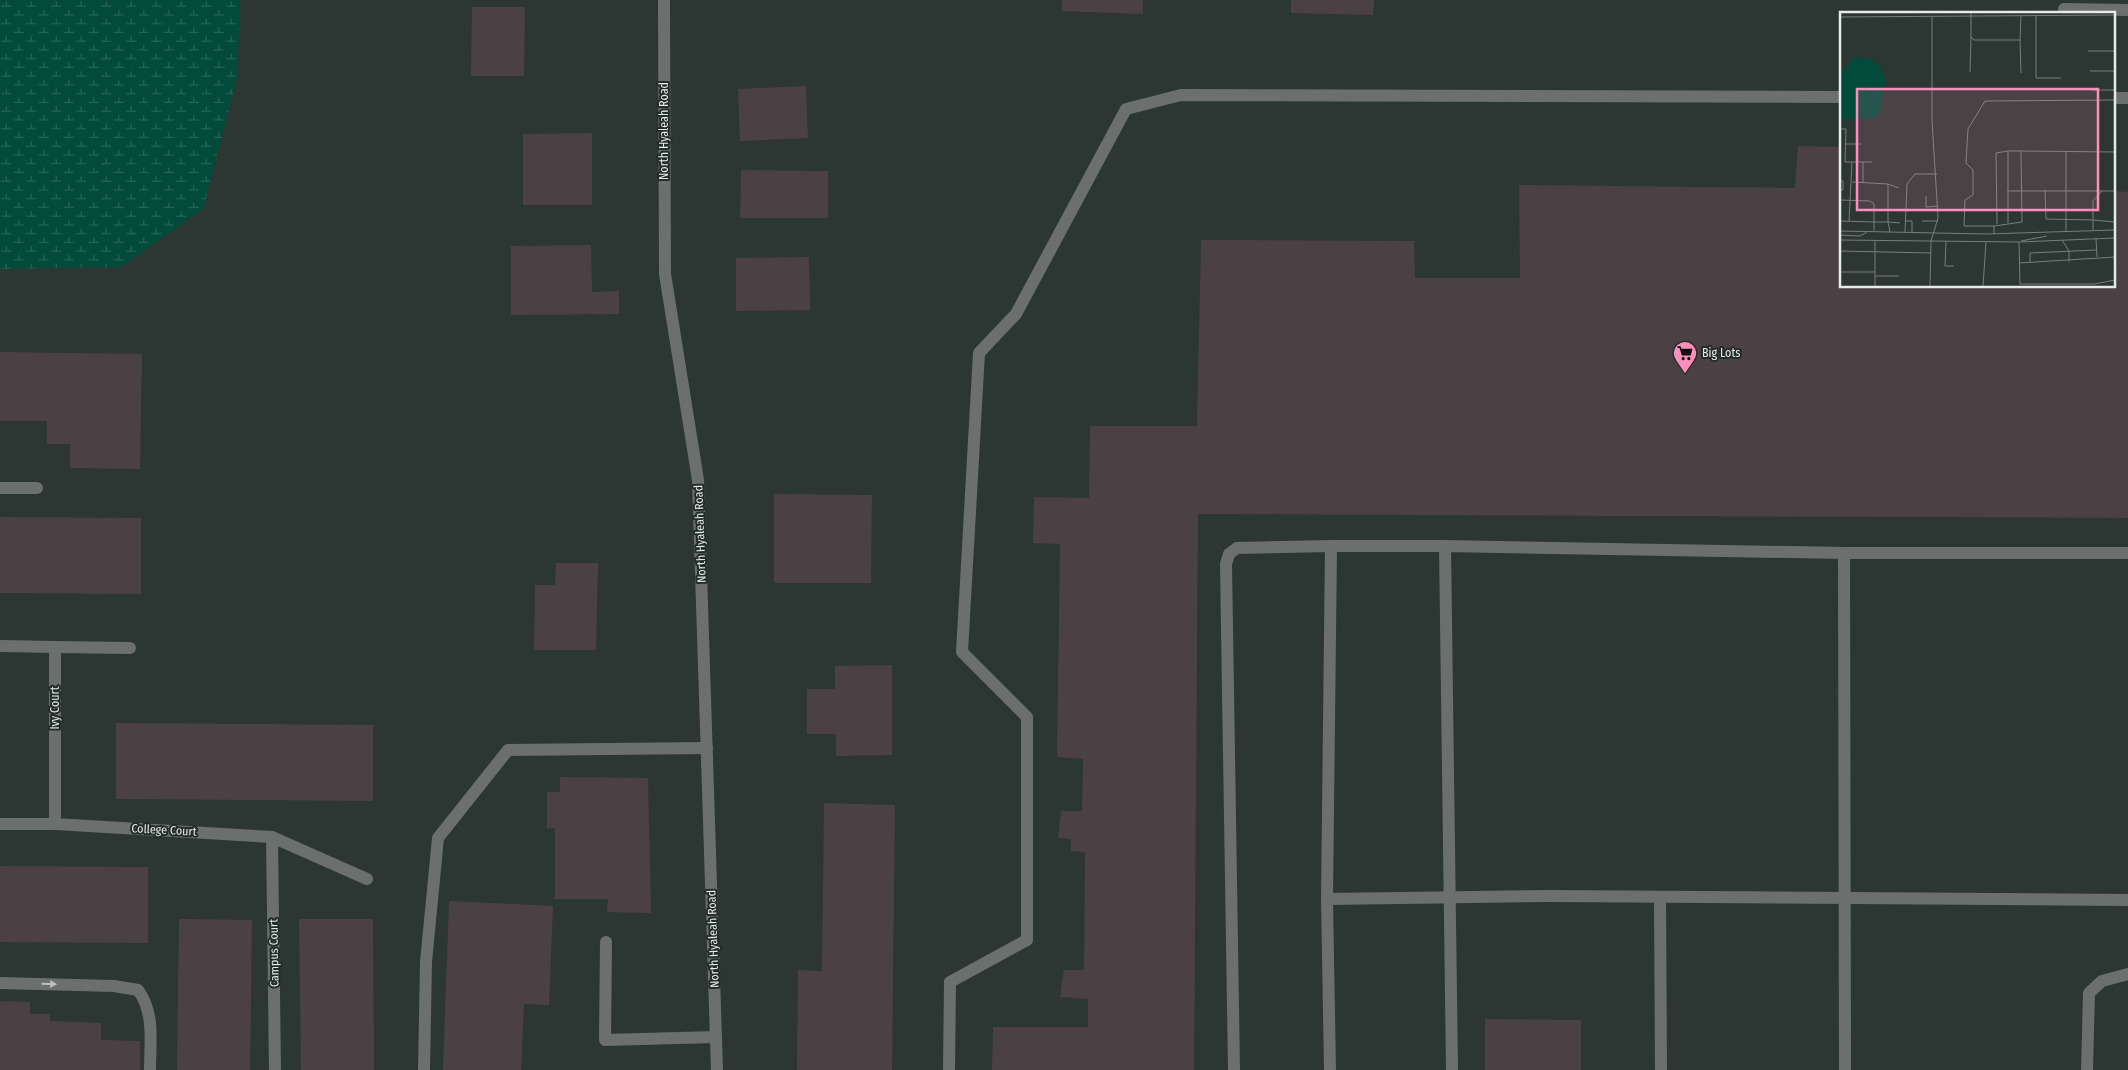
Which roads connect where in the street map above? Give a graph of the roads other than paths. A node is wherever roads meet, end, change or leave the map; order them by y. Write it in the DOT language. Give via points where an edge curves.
graph roads {
  1 [pos="664,0"];
  2 [pos="2064,9"];
  3 [pos="2128,10"];
  4 [pos="1840,97"];
  5 [pos="0,488"];
  6 [pos="37,488"];
  7 [pos="1331,546"];
  8 [pos="1445,546"];
  9 [pos="1844,553"];
  10 [pos="2128,553"];
  11 [pos="0,646"];
  12 [pos="55,647"];
  13 [pos="130,648"];
  14 [pos="707,748"];
  15 [pos="0,824"];
  16 [pos="55,824"];
  17 [pos="272,837"];
  18 [pos="367,879"];
  19 [pos="1449,896"];
  20 [pos="1660,897"];
  21 [pos="1846,898"];
  22 [pos="1327,899"];
  23 [pos="2128,900"];
  24 [pos="606,942"];
  25 [pos="2128,974"];
  26 [pos="0,983"];
  27 [pos="716,1037"];
  28 [pos="150,1070"];
  29 [pos="275,1070"];
  30 [pos="424,1070"];
  31 [pos="717,1070"];
  32 [pos="949,1070"];
  33 [pos="1234,1070"];
  34 [pos="1330,1070"];
  35 [pos="1452,1070"];
  36 [pos="1662,1070"];
  37 [pos="1845,1070"];
  38 [pos="2087,1070"];
  1 -- 14 [label="street, North Hyaleah Road" via="665,274 698,480"];
  2 -- 3 [label="street"];
  4 -- 32 [label="street" via="1181,95 1126,109 1016,314 979,354 962,652 1027,717 1027,940 950,982"];
  5 -- 6 [label="street"];
  7 -- 8 [label="street"];
  7 -- 22 [label="street"];
  7 -- 33 [label="street" via="1237,548 1229,554 1226,564"];
  8 -- 9 [label="street"];
  8 -- 19 [label="street"];
  9 -- 10 [label="street"];
  9 -- 21 [label="street"];
  11 -- 12 [label="street"];
  12 -- 13 [label="street"];
  12 -- 16 [label="street, Ivy Court"];
  14 -- 27 [label="street, North Hyaleah Road"];
  14 -- 30 [label="street" via="508,750 438,838 426,962"];
  15 -- 16 [label="street, College Court"];
  16 -- 17 [label="street, College Court"];
  17 -- 18 [label="street"];
  17 -- 29 [label="street, Campus Court"];
  19 -- 20 [label="street"];
  19 -- 22 [label="street"];
  19 -- 35 [label="street"];
  20 -- 21 [label="street"];
  20 -- 36 [label="street"];
  21 -- 23 [label="street"];
  21 -- 37 [label="street"];
  22 -- 34 [label="street"];
  24 -- 27 [label="street" via="605,1040"];
  25 -- 38 [label="street" via="2102,981 2089,993"];
  26 -- 28 [label="street, one-way" via="114,986 138,990 150,1015"];
  27 -- 31 [label="street, North Hyaleah Road"];
}
